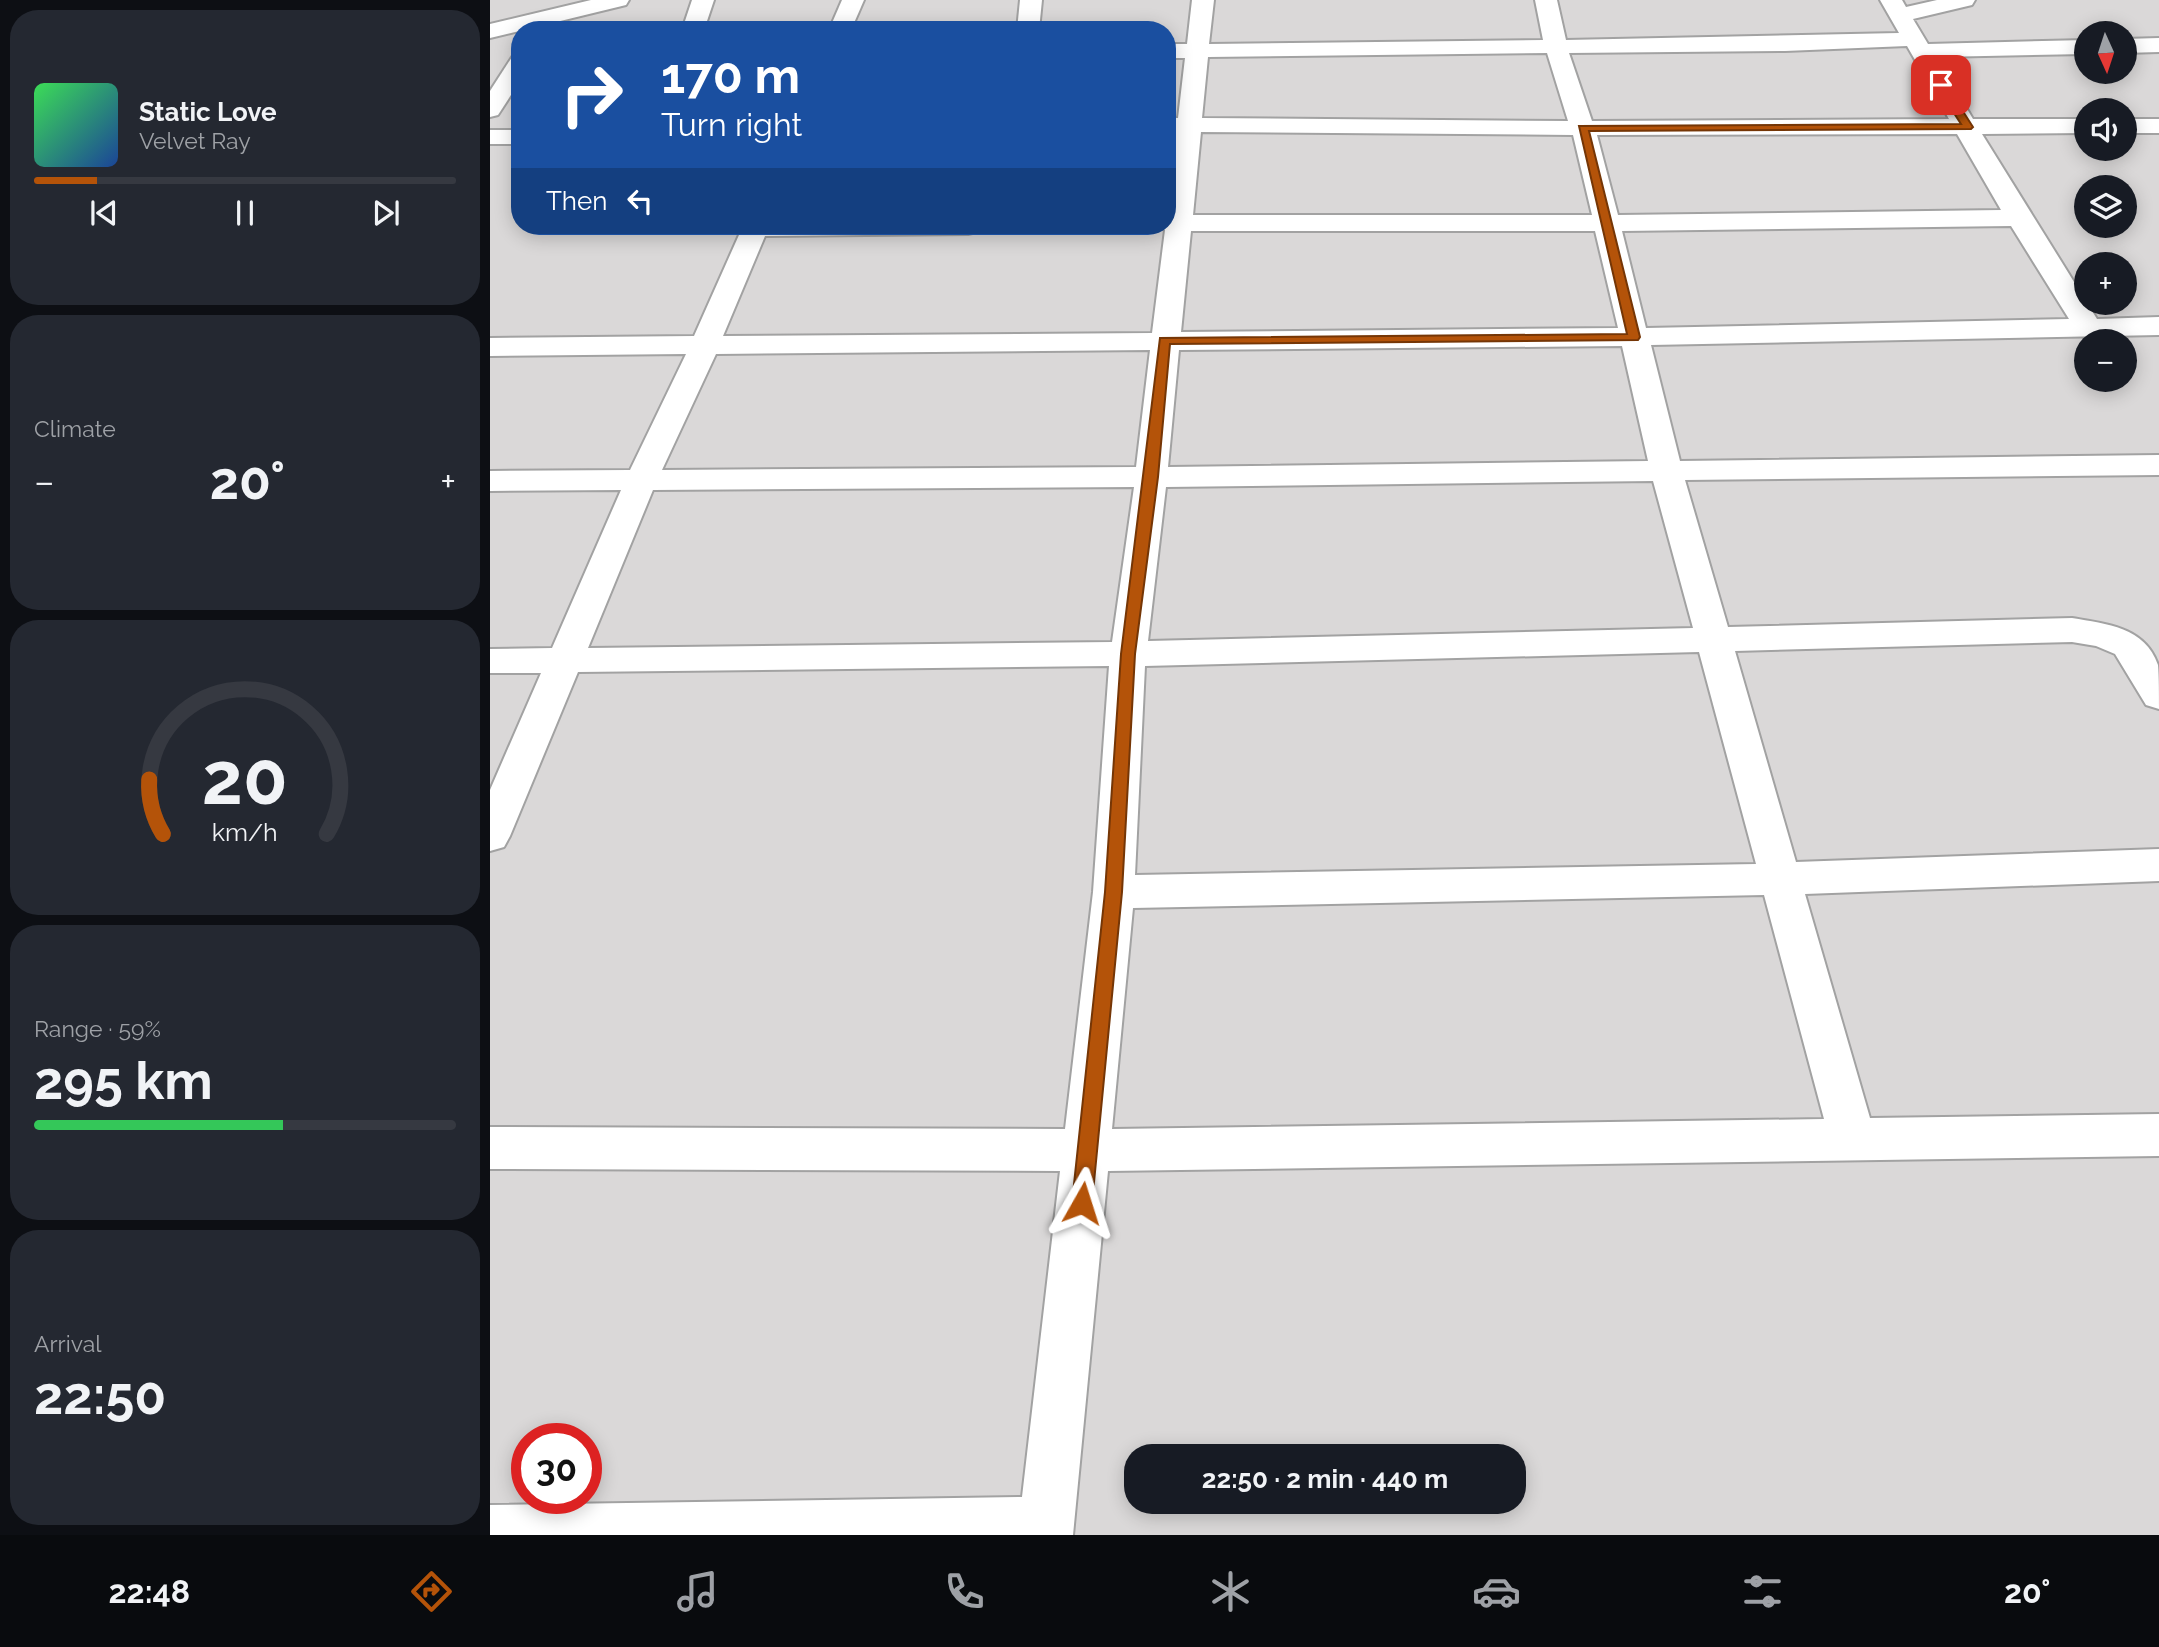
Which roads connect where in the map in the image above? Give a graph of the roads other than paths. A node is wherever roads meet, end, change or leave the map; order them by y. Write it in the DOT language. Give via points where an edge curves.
graph roads {
  1 [pos="553,0"];
  2 [pos="618,0"];
  3 [pos="703,0"];
  4 [pos="853,0"];
  5 [pos="1031,0"];
  6 [pos="1203,0"];
  7 [pos="1546,0"];
  8 [pos="1964,0"];
  9 [pos="1896,8"];
  10 [pos="541,21"];
  11 [pos="552,21"];
  12 [pos="695,21"];
  13 [pos="844,21"];
  14 [pos="1029,21"];
  15 [pos="511,29"];
  16 [pos="490,32"];
  17 [pos="1918,45"];
  18 [pos="2159,45"];
  19 [pos="2137,46"];
  20 [pos="1556,47"];
  21 [pos="2074,47"];
  22 [pos="1183,51"];
  23 [pos="511,76"];
  24 [pos="490,110"];
  25 [pos="1178,124"];
  26 [pos="2074,126"];
  27 [pos="2137,126"];
  28 [pos="2159,126"];
  29 [pos="1968,127"];
  30 [pos="1583,128"];
  31 [pos="490,137"];
  32 [pos="511,137"];
  33 [pos="1176,164"];
  34 [pos="2019,218"];
  35 [pos="1176,223"];
  36 [pos="1607,223"];
  37 [pos="752,235"];
  38 [pos="1172,235"];
  39 [pos="2159,326"];
  40 [pos="2089,328"];
  41 [pos="1634,337"];
  42 [pos="1164,341"];
  43 [pos="705,345"];
  44 [pos="490,347"];
  45 [pos="2159,465"];
  46 [pos="1666,469"];
  47 [pos="1151,477"];
  48 [pos="490,481"];
  49 [pos="641,481"];
  50 [pos="1713,639"];
  51 [pos="1128,654"];
  52 [pos="490,661"];
  53 [pos="565,662"];
  54 [pos="2159,696"];
  55 [pos="490,836"];
  56 [pos="2159,865"];
  57 [pos="1780,879"];
  58 [pos="1114,892"];
  59 [pos="2159,1135"];
  60 [pos="1853,1140"];
  61 [pos="490,1148"];
  62 [pos="1088,1150"];
  63 [pos="1045,1529"];
  64 [pos="490,1533"];
  1 -- 10 [label="street"];
  2 -- 11 [label="street"];
  3 -- 12 [label="street"];
  4 -- 13 [label="street"];
  5 -- 14 [label="street"];
  6 -- 22 [label="street"];
  7 -- 20 [label="street"];
  8 -- 9 [label="street"];
  9 -- 17 [label="street"];
  15 -- 16 [label="street"];
  17 -- 20 [label="street"];
  17 -- 21 [label="street"];
  17 -- 29 [label="street"];
  18 -- 19 [label="street"];
  20 -- 22 [label="street"];
  20 -- 30 [label="street"];
  22 -- 25 [label="street"];
  23 -- 24 [label="street"];
  25 -- 30 [label="street"];
  25 -- 33 [label="street"];
  26 -- 29 [label="street"];
  27 -- 28 [label="street"];
  29 -- 30 [label="street"];
  29 -- 34 [label="street"];
  30 -- 36 [label="street"];
  31 -- 32 [label="street"];
  34 -- 36 [label="street"];
  34 -- 40 [label="street"];
  35 -- 36 [label="street"];
  36 -- 41 [label="street"];
  37 -- 43 [label="street"];
  38 -- 42 [label="street"];
  39 -- 40 [label="street"];
  40 -- 41 [label="street"];
  41 -- 42 [label="street"];
  41 -- 46 [label="street"];
  42 -- 43 [label="street"];
  42 -- 47 [label="street"];
  43 -- 44 [label="street"];
  43 -- 49 [label="street"];
  45 -- 46 [label="street"];
  46 -- 47 [label="street"];
  46 -- 50 [label="street"];
  47 -- 49 [label="street"];
  47 -- 51 [label="street"];
  48 -- 49 [label="street"];
  49 -- 53 [label="street"];
  50 -- 51 [label="street"];
  50 -- 54 [label="street" via="2072,629 2128,645"];
  50 -- 57 [label="street"];
  51 -- 53 [label="street"];
  51 -- 58 [label="street"];
  52 -- 53 [label="street"];
  53 -- 55 [label="street"];
  56 -- 57 [label="street"];
  57 -- 58 [label="street"];
  57 -- 60 [label="street"];
  58 -- 62 [label="street"];
  59 -- 60 [label="street"];
  60 -- 62 [label="street"];
  61 -- 62 [label="street"];
  62 -- 63 [label="street"];
  63 -- 64 [label="street"];
}
